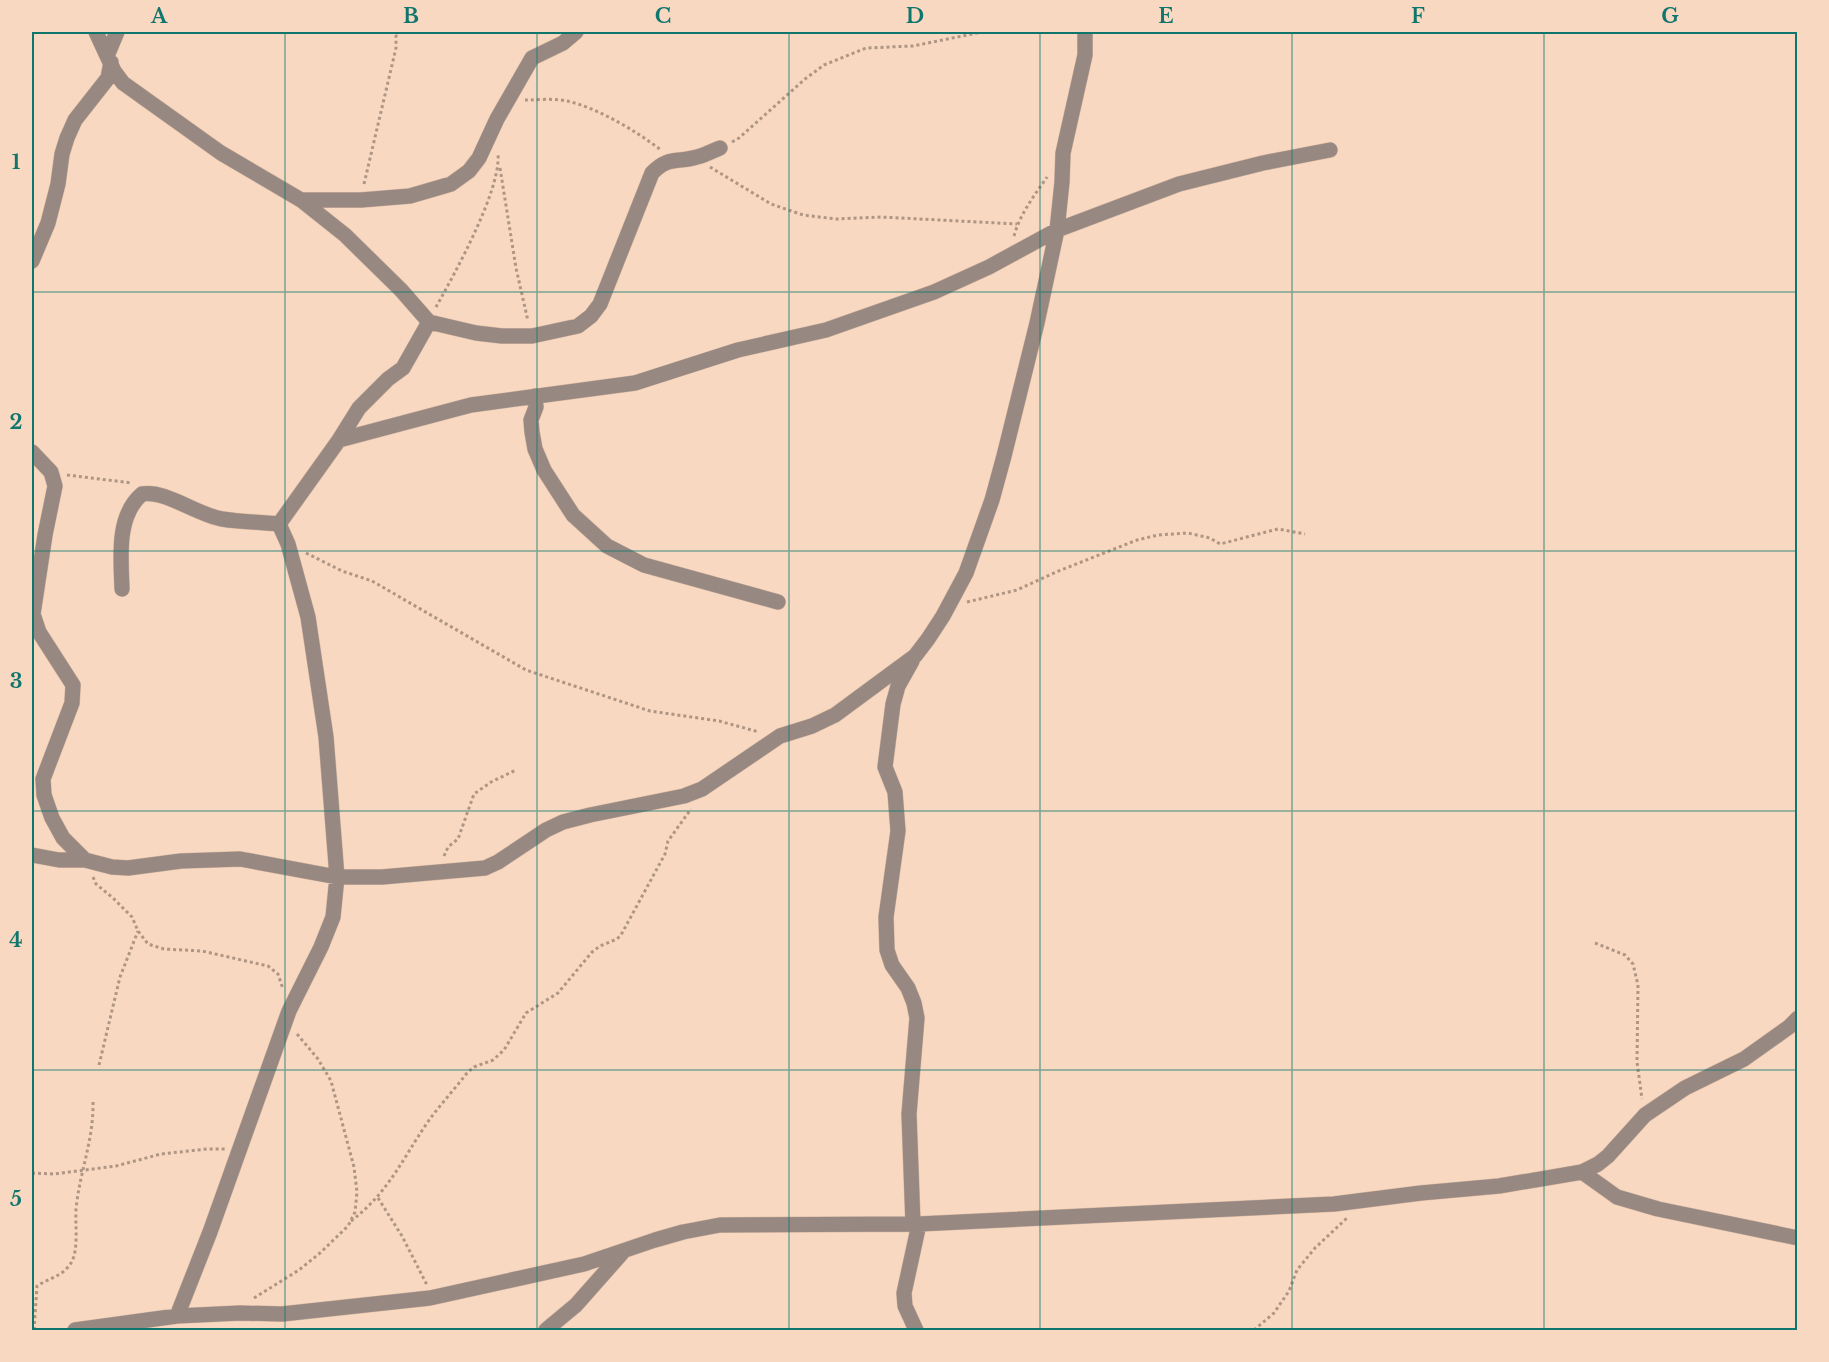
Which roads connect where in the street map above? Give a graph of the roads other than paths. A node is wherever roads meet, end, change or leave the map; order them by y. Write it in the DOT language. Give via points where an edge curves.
graph roads {
  1 [pos="96,32"];
  2 [pos="117,32"];
  3 [pos="576,32"];
  4 [pos="1085,32"];
  5 [pos="109,59"];
  6 [pos="720,148"];
  7 [pos="1330,150"];
  8 [pos="301,200"];
  9 [pos="1057,230"];
  10 [pos="32,261"];
  11 [pos="429,322"];
  12 [pos="535,396"];
  13 [pos="339,440"];
  14 [pos="32,452"];
  15 [pos="279,524"];
  16 [pos="122,589"];
  17 [pos="778,602"];
  18 [pos="915,656"];
  19 [pos="32,855"];
  20 [pos="87,861"];
  21 [pos="337,877"];
  22 [pos="1797,1018"];
  23 [pos="1582,1172"];
  24 [pos="916,1224"];
  25 [pos="1797,1238"];
  26 [pos="624,1251"];
  27 [pos="177,1316"];
  28 [pos="75,1330"];
  29 [pos="546,1330"];
  30 [pos="916,1330"];
  1 -- 5 [label="street"];
  2 -- 5 [label="street"];
  3 -- 8 [label="street" via="563,43 531,58 479,158 451,184 410,196"];
  4 -- 9 [label="street" via="1085,55 1063,153"];
  5 -- 8 [label="street" via="123,83 142,98 222,153"];
  5 -- 10 [label="street" via="108,78 75,120 67,138 48,223"];
  6 -- 11 [label="street" via="696,158 673,159 660,164 652,173 600,304 578,326 532,336 502,336"];
  7 -- 9 [label="street" via="1179,184"];
  8 -- 11 [label="street" via="345,235"];
  9 -- 12 [label="street" via="972,276 826,330 738,350 635,383"];
  9 -- 18 [label="street" via="1001,467 966,573"];
  11 -- 13 [label="street" via="403,368 359,408"];
  12 -- 13 [label="street" via="463,407"];
  12 -- 17 [label="street" via="532,432 544,470 573,514 607,546 644,565"];
  13 -- 15 [label="street"];
  14 -- 20 [label="street" via="51,472 55,486 33,614 39,632 71,680 73,692 43,779 45,795 63,838"];
  15 -- 16 [label="street" via="221,519 158,494 142,494 131,509 121,543"];
  15 -- 21 [label="street" via="308,617 326,737"];
  18 -- 21 [label="street" via="835,715 780,736 702,789 684,796 562,822 485,868"];
  18 -- 24 [label="street" via="893,704 885,767 895,792 898,831 886,917 886,950 908,988 917,1018 909,1114"];
  19 -- 20 [label="street"];
  20 -- 21 [label="street" via="128,868 190,860 240,859"];
  21 -- 27 [label="street" via="333,917 288,1014"];
  22 -- 23 [label="street" via="1744,1059 1645,1115 1608,1156"];
  23 -- 24 [label="street" via="1499,1186 1334,1204"];
  23 -- 25 [label="street" via="1617,1197"];
  24 -- 26 [label="street" via="720,1225"];
  24 -- 30 [label="street" via="904,1293 905,1306"];
  26 -- 27 [label="street" via="584,1264 430,1298 282,1314"];
  26 -- 29 [label="street" via="576,1305"];
  27 -- 28 [label="street"];
}
